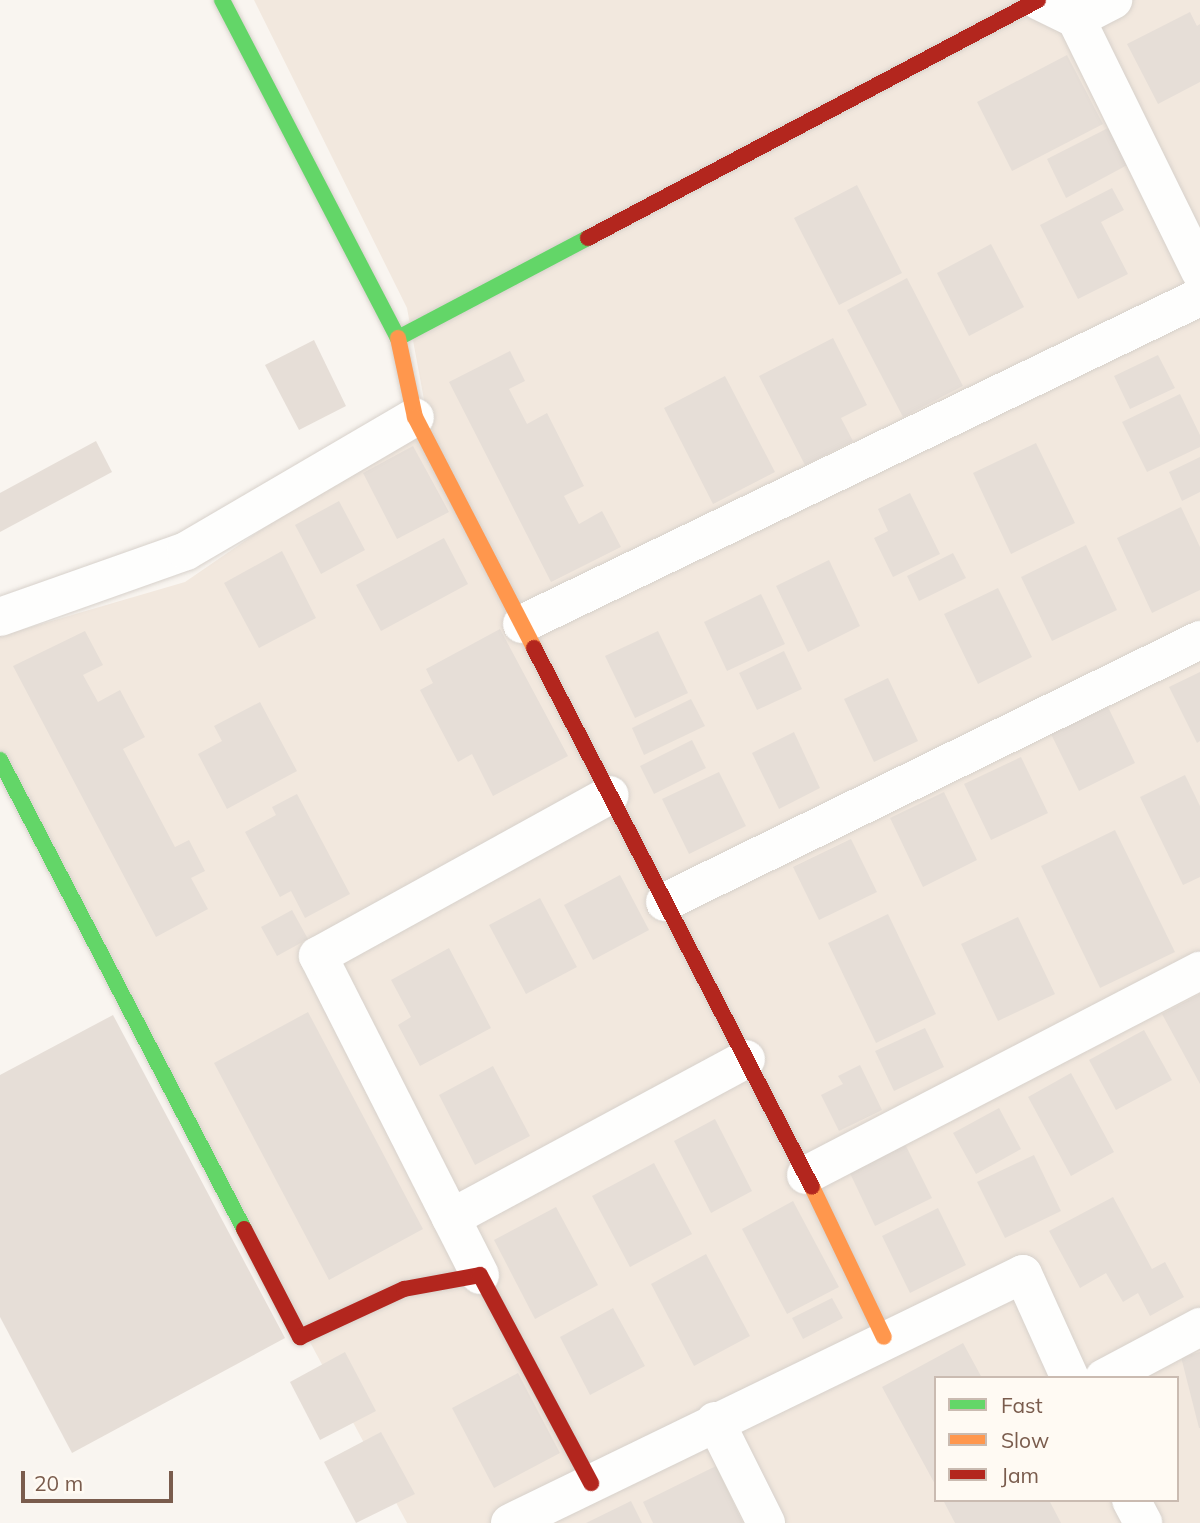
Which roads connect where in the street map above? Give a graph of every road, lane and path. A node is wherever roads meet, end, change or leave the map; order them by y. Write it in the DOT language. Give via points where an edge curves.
graph roads {
  1 [pos="222,0"];
  2 [pos="1113,0"];
  3 [pos="1039,1"];
  4 [pos="1076,19"];
  5 [pos="1200,271"];
  6 [pos="1200,297"];
  7 [pos="398,338"];
  8 [pos="415,417"];
  9 [pos="0,617"];
  10 [pos="522,624"];
  11 [pos="1200,640"];
  12 [pos="0,760"];
  13 [pos="610,795"];
  14 [pos="665,902"];
  15 [pos="1200,971"];
  16 [pos="746,1059"];
  17 [pos="806,1175"];
  18 [pos="451,1218"];
  19 [pos="480,1275"];
  20 [pos="1200,1327"];
  21 [pos="884,1337"];
  22 [pos="1069,1376"];
  23 [pos="1108,1376"];
  24 [pos="715,1421"];
  25 [pos="591,1483"];
  26 [pos="1132,1502"];
  27 [pos="510,1523"];
  28 [pos="766,1523"];
  29 [pos="1143,1523"];
  1 -- 7 [label="street"];
  2 -- 4 [label="street"];
  3 -- 4 [label="street"];
  3 -- 7 [label="street"];
  4 -- 5 [label="street"];
  6 -- 10 [label="street"];
  7 -- 8 [label="street"];
  8 -- 9 [label="street" via="186,551"];
  8 -- 10 [label="street"];
  10 -- 13 [label="street"];
  11 -- 14 [label="street"];
  12 -- 19 [label="street" via="300,1337 404,1289"];
  13 -- 14 [label="street"];
  13 -- 18 [label="street" via="318,956"];
  14 -- 16 [label="street"];
  15 -- 17 [label="street"];
  16 -- 17 [label="street"];
  16 -- 18 [label="street"];
  17 -- 21 [label="street"];
  18 -- 19 [label="street"];
  19 -- 25 [label="street"];
  20 -- 23 [label="street"];
  21 -- 22 [label="street" via="1023,1274"];
  21 -- 24 [label="street"];
  24 -- 25 [label="street"];
  24 -- 28 [label="street"];
  25 -- 27 [label="street"];
  26 -- 29 [label="street"];
}
